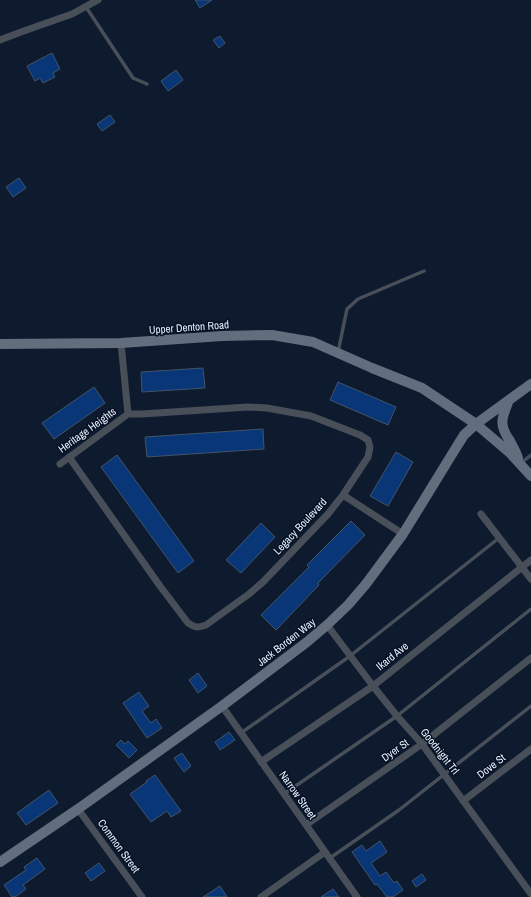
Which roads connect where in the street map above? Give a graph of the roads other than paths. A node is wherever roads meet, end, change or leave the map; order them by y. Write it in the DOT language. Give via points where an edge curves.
graph roads {
  1 [pos="98,0"];
  2 [pos="86,7"];
  3 [pos="0,40"];
  4 [pos="147,84"];
  5 [pos="424,271"];
  6 [pos="121,343"];
  7 [pos="0,344"];
  8 [pos="338,353"];
  9 [pos="531,384"];
  10 [pos="510,399"];
  11 [pos="128,414"];
  12 [pos="476,424"];
  13 [pos="531,455"];
  14 [pos="69,457"];
  15 [pos="60,464"];
  16 [pos="520,464"];
  17 [pos="531,476"];
  18 [pos="343,495"];
  19 [pos="481,514"];
  20 [pos="403,534"];
  21 [pos="500,538"];
  22 [pos="531,560"];
  23 [pos="522,567"];
  24 [pos="531,579"];
  25 [pos="531,609"];
  26 [pos="327,625"];
  27 [pos="350,656"];
  28 [pos="531,658"];
  29 [pos="372,686"];
  30 [pos="222,706"];
  31 [pos="531,706"];
  32 [pos="397,716"];
  33 [pos="241,733"];
  34 [pos="422,744"];
  35 [pos="531,749"];
  36 [pos="262,762"];
  37 [pos="444,774"];
  38 [pos="284,794"];
  39 [pos="464,801"];
  40 [pos="78,809"];
  41 [pos="306,825"];
  42 [pos="327,855"];
  43 [pos="0,862"];
  44 [pos="531,894"];
  45 [pos="142,897"];
  46 [pos="261,897"];
  47 [pos="357,897"];
  1 -- 2 [label="street"];
  2 -- 3 [label="street"];
  2 -- 4 [label="lane" via="133,78"];
  5 -- 8 [label="lane" via="358,299 351,305 347,309"];
  6 -- 7 [label="street, Upper Denton Road"];
  6 -- 8 [label="street, Upper Denton Road" via="272,335 313,342"];
  6 -- 11 [label="street, Heritage Heights"];
  8 -- 12 [label="street, Upper Denton Road" via="422,388"];
  9 -- 10 [label="street, Jack Borden Way"];
  10 -- 12 [label="street, Jack Borden Way"];
  10 -- 16 [label="street" via="502,416 502,427 516,451"];
  11 -- 14 [label="street, Heritage Heights"];
  11 -- 18 [label="street, Legacy Boulevard" via="248,407 311,416 368,440 368,457"];
  12 -- 16 [label="street, Upper Denton Road"];
  12 -- 20 [label="street, Jack Borden Way" via="464,435 454,450"];
  13 -- 16 [label="lane"];
  14 -- 15 [label="street, Heritage Heights"];
  14 -- 18 [label="street, Legacy Boulevard" via="188,623 199,628 206,626 263,582"];
  16 -- 17 [label="street, Upper Denton Road"];
  18 -- 20 [label="street"];
  19 -- 21 [label="street"];
  20 -- 26 [label="street, Jack Borden Way" via="366,584"];
  21 -- 23 [label="street"];
  21 -- 27 [label="lane"];
  22 -- 23 [label="street, Ikard Ave"];
  23 -- 24 [label="street"];
  23 -- 29 [label="street, Ikard Ave"];
  25 -- 32 [label="lane"];
  26 -- 27 [label="street, Goodnight Trl"];
  26 -- 30 [label="street, Jack Borden Way"];
  27 -- 29 [label="street, Goodnight Trl"];
  27 -- 33 [label="lane"];
  28 -- 34 [label="street, Dyer St"];
  29 -- 32 [label="street, Goodnight Trl"];
  29 -- 36 [label="street, Ikard Ave"];
  30 -- 33 [label="street, Narrow Street"];
  30 -- 40 [label="street, Jack Borden Way"];
  31 -- 37 [label="lane"];
  32 -- 34 [label="street, Goodnight Trl"];
  32 -- 38 [label="lane"];
  33 -- 36 [label="street, Narrow Street"];
  34 -- 37 [label="street, Goodnight Trl"];
  34 -- 41 [label="street, Dyer St"];
  35 -- 39 [label="street, Dove St"];
  36 -- 38 [label="street, Narrow Street"];
  37 -- 39 [label="street, Goodnight Trl"];
  37 -- 42 [label="lane" via="399,810"];
  38 -- 41 [label="street, Narrow Street"];
  39 -- 44 [label="street, Goodnight Trl"];
  40 -- 43 [label="street, Jack Borden Way"];
  40 -- 45 [label="street, Common Street"];
  41 -- 42 [label="street, Narrow Street"];
  42 -- 46 [label="street"];
  42 -- 47 [label="street, Narrow Street"];
}
